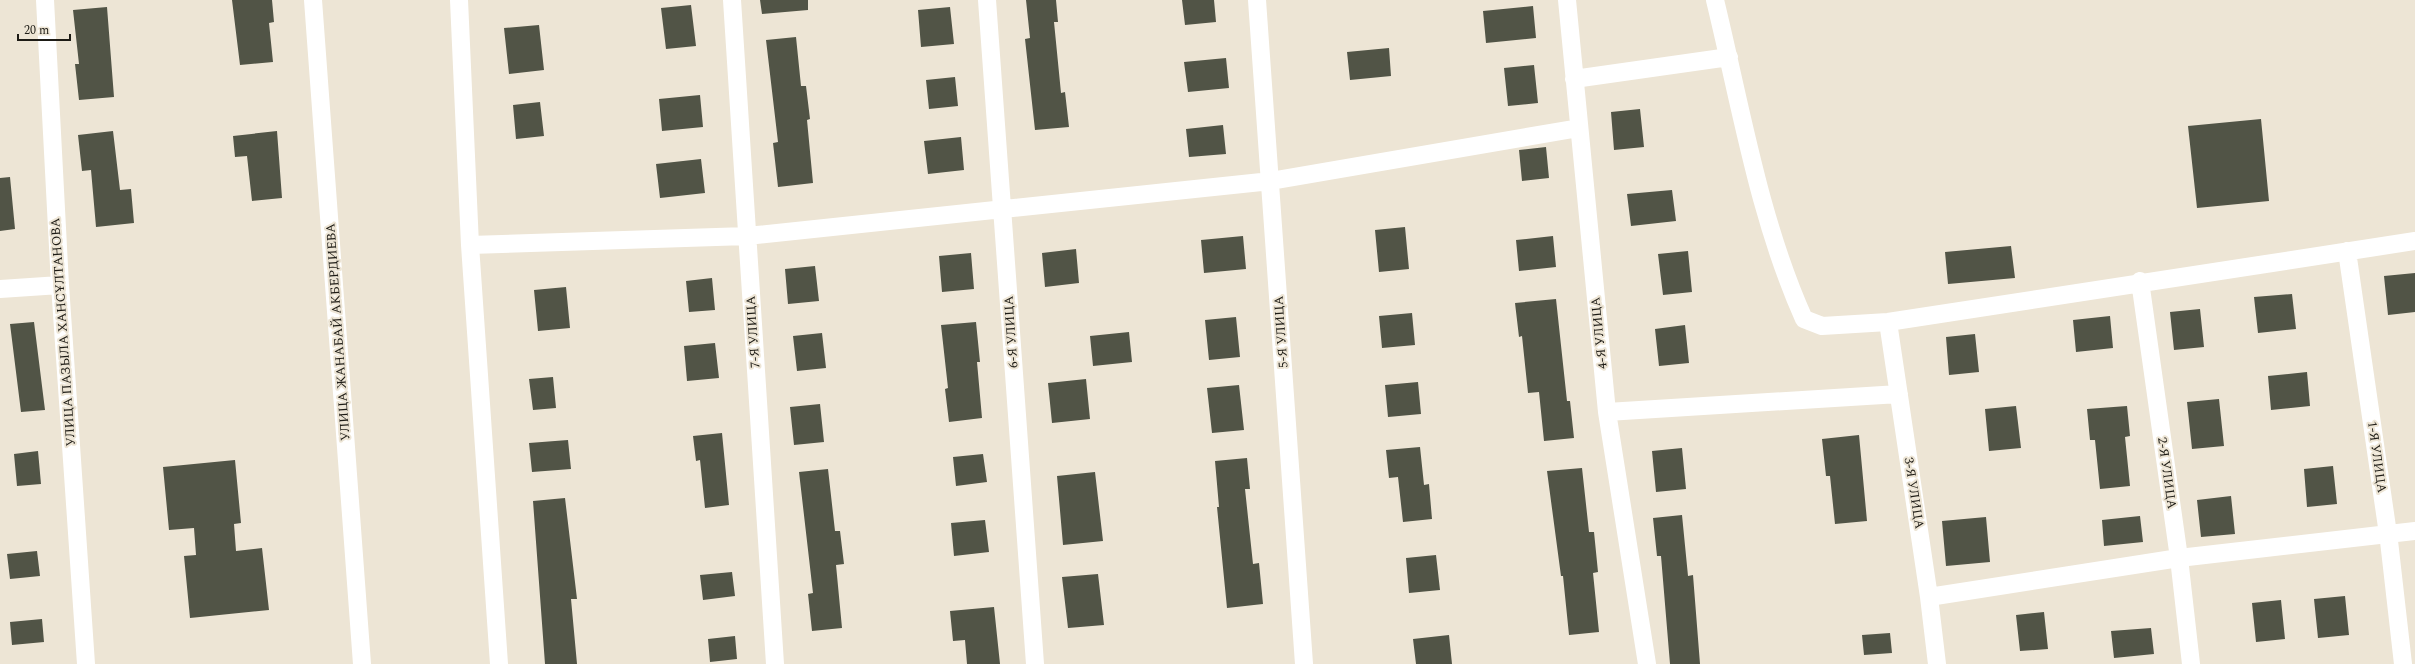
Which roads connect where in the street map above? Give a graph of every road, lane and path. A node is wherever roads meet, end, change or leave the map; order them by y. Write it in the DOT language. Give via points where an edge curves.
graph roads {
  1 [pos="45,0"];
  2 [pos="313,0"];
  3 [pos="459,0"];
  4 [pos="732,0"];
  5 [pos="987,0"];
  6 [pos="1257,0"];
  7 [pos="1568,0"];
  8 [pos="1715,0"];
  9 [pos="1729,57"];
  10 [pos="1574,78"];
  11 [pos="1579,128"];
  12 [pos="1271,181"];
  13 [pos="1003,209"];
  14 [pos="747,236"];
  15 [pos="2415,241"];
  16 [pos="470,245"];
  17 [pos="2347,251"];
  18 [pos="2140,281"];
  19 [pos="60,286"];
  20 [pos="0,289"];
  21 [pos="1888,322"];
  22 [pos="1899,394"];
  23 [pos="1607,412"];
  24 [pos="2415,531"];
  25 [pos="2388,534"];
  26 [pos="2179,558"];
  27 [pos="1929,597"];
  28 [pos="86,664"];
  29 [pos="362,664"];
  30 [pos="499,664"];
  31 [pos="774,664"];
  32 [pos="1035,664"];
  33 [pos="1304,664"];
  34 [pos="1646,664"];
  35 [pos="1937,664"];
  36 [pos="2191,664"];
  37 [pos="2403,664"];
  1 -- 19 [label="street, УЛИЦА ПАЗЫЛА ХАНСҰЛТАНОВА"];
  2 -- 29 [label="street, УЛИЦА ЖАНАБАЙ АКБЕРДИЕВА"];
  3 -- 16 [label="street"];
  4 -- 14 [label="street, 7-Я УЛИЦА"];
  5 -- 13 [label="street, 6-Я УЛИЦА"];
  6 -- 12 [label="street, 5-Я УЛИЦА"];
  7 -- 10 [label="street, 4-Я УЛИЦА"];
  8 -- 9 [label="street"];
  9 -- 10 [label="street"];
  9 -- 21 [label="street" via="1766,212 1790,288 1804,319 1822,326"];
  10 -- 11 [label="street, 4-Я УЛИЦА"];
  11 -- 12 [label="street"];
  11 -- 23 [label="street, 4-Я УЛИЦА"];
  12 -- 13 [label="street"];
  12 -- 33 [label="street, 5-Я УЛИЦА"];
  13 -- 14 [label="street"];
  13 -- 32 [label="street, 6-Я УЛИЦА"];
  14 -- 16 [label="street"];
  14 -- 31 [label="street, 7-Я УЛИЦА"];
  15 -- 17 [label="street"];
  16 -- 30 [label="street"];
  17 -- 18 [label="street"];
  17 -- 25 [label="street, 1-Я УЛИЦА"];
  18 -- 21 [label="street"];
  18 -- 26 [label="street, 2-Я УЛИЦА"];
  19 -- 20 [label="street"];
  19 -- 28 [label="street, УЛИЦА ПАЗЫЛА ХАНСҰЛТАНОВА"];
  21 -- 22 [label="street, 3-Я УЛИЦА"];
  22 -- 23 [label="street"];
  22 -- 27 [label="street, 3-Я УЛИЦА"];
  23 -- 34 [label="street, 4-Я УЛИЦА"];
  24 -- 25 [label="street"];
  25 -- 26 [label="street"];
  25 -- 37 [label="street, 1-Я УЛИЦА"];
  26 -- 27 [label="street"];
  26 -- 36 [label="street, 2-Я УЛИЦА"];
  27 -- 35 [label="street, 3-Я УЛИЦА"];
}
